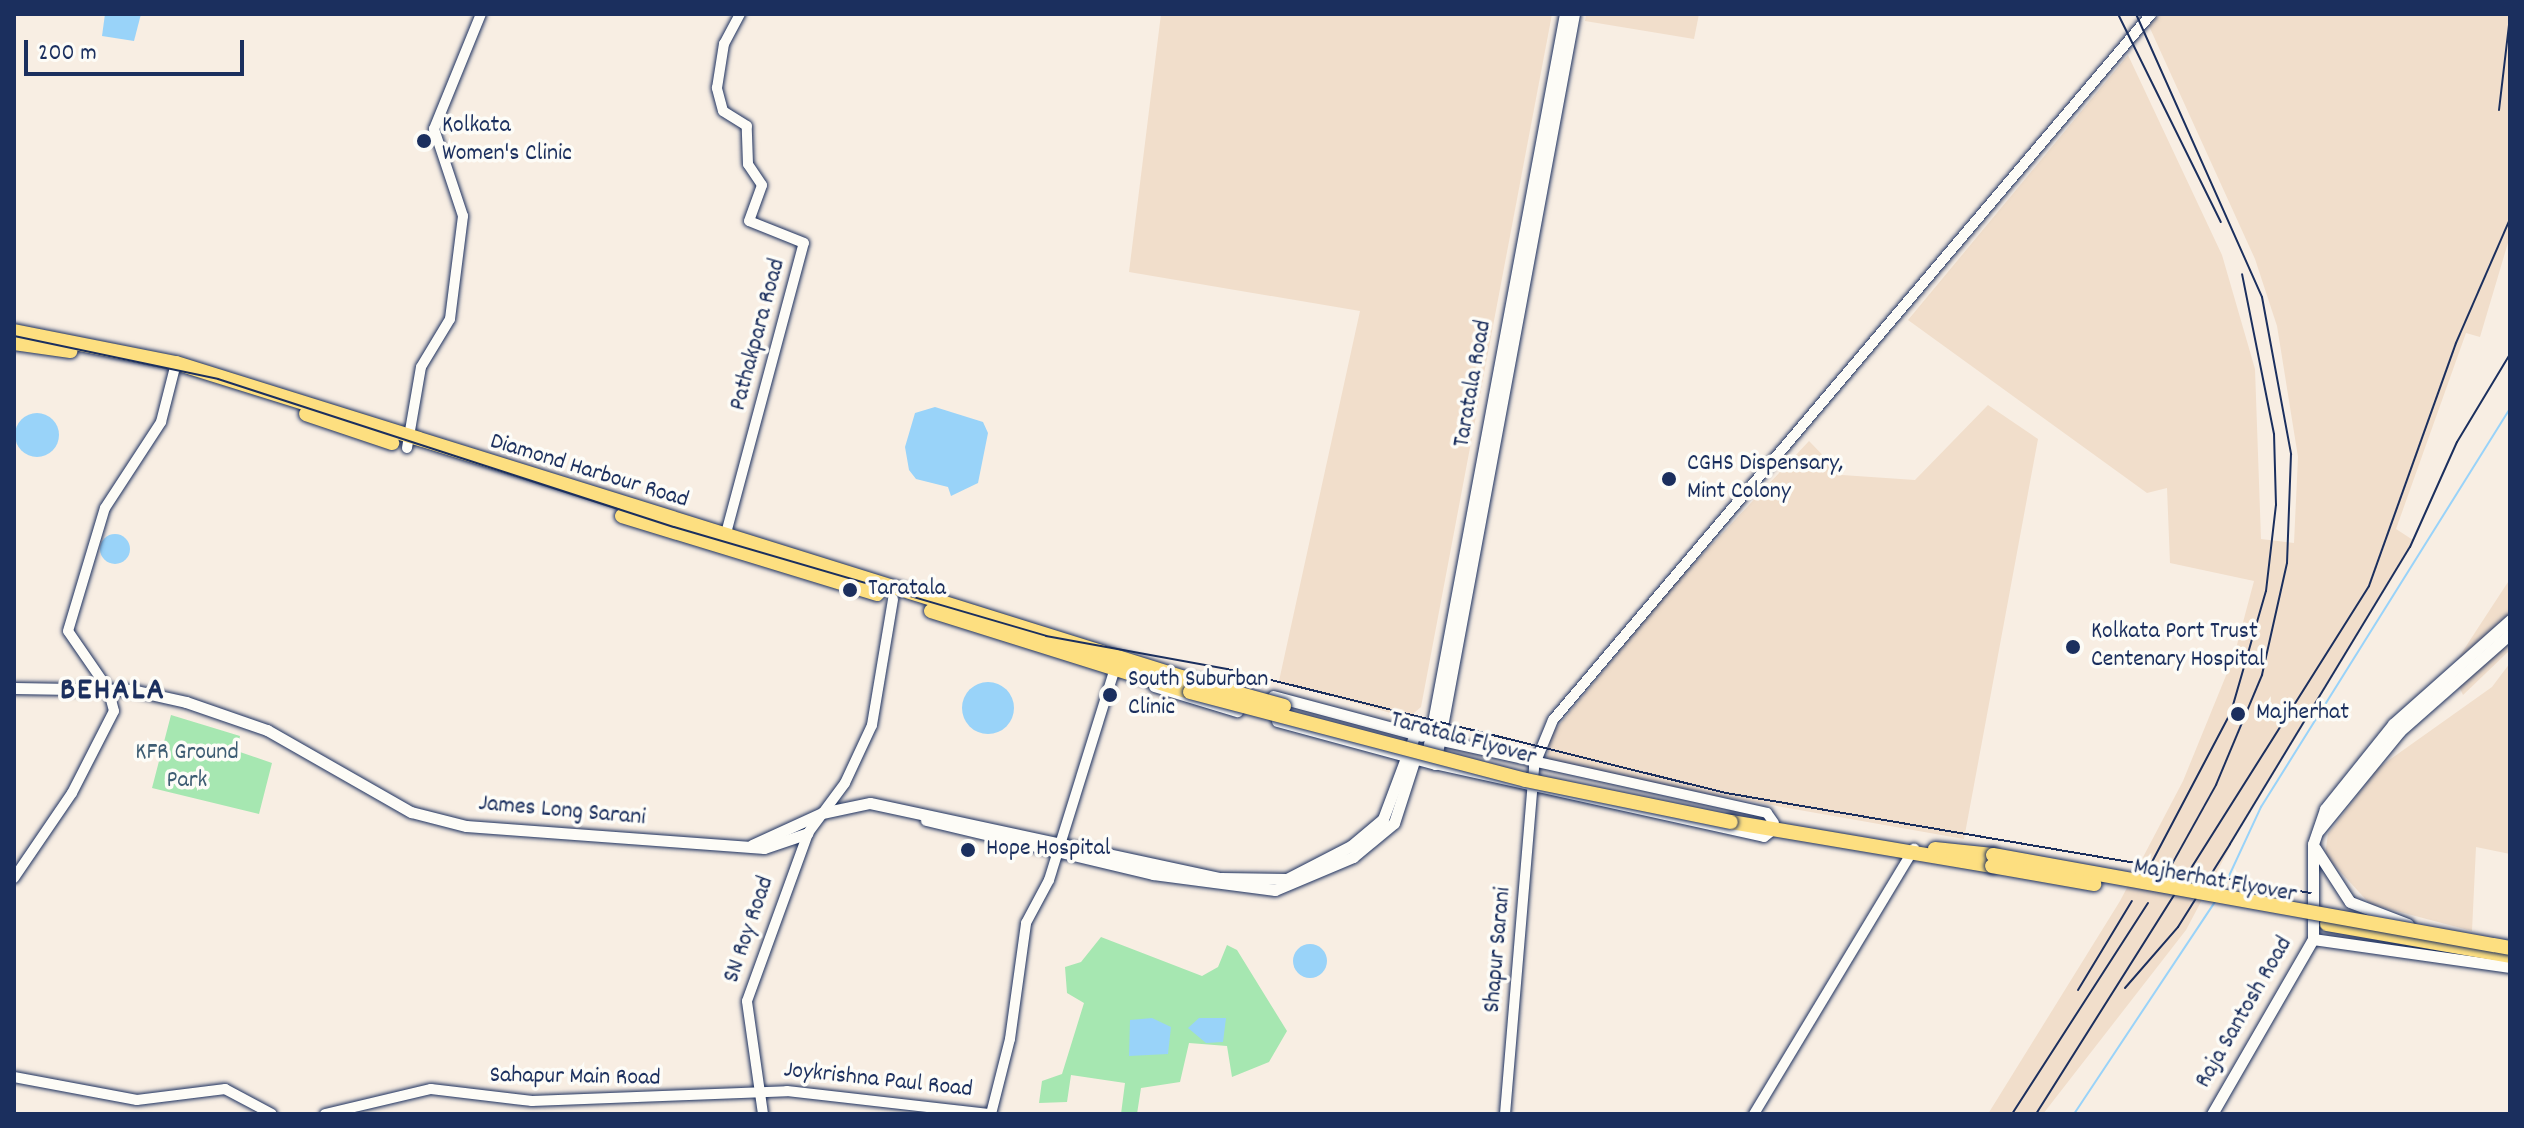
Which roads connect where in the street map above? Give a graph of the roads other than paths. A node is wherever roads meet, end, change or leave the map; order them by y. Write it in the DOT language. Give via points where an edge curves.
graph roads {
  1 [pos="481,14"];
  2 [pos="740,14"];
  3 [pos="1565,14"];
  4 [pos="1574,14"];
  5 [pos="2151,14"];
  6 [pos="14,331"];
  7 [pos="14,343"];
  8 [pos="175,368"];
  9 [pos="408,443"];
  10 [pos="725,537"];
  11 [pos="893,599"];
  12 [pos="2510,620"];
  13 [pos="2510,634"];
  14 [pos="1116,665"];
  15 [pos="1147,675"];
  16 [pos="14,688"];
  17 [pos="108,689"];
  18 [pos="1426,737"];
  19 [pos="1421,761"];
  20 [pos="1534,766"];
  21 [pos="1531,789"];
  22 [pos="2329,812"];
  23 [pos="822,813"];
  24 [pos="1735,818"];
  25 [pos="1774,826"];
  26 [pos="808,833"];
  27 [pos="2314,838"];
  28 [pos="752,845"];
  29 [pos="1057,848"];
  30 [pos="1913,850"];
  31 [pos="1993,861"];
  32 [pos="14,878"];
  33 [pos="2313,939"];
  34 [pos="2510,941"];
  35 [pos="2510,948"];
  36 [pos="2510,956"];
  37 [pos="2510,967"];
  38 [pos="14,1077"];
  39 [pos="762,1090"];
  40 [pos="272,1114"];
  41 [pos="324,1114"];
  42 [pos="763,1114"];
  43 [pos="990,1114"];
  44 [pos="1505,1114"];
  45 [pos="1754,1114"];
  46 [pos="2212,1114"];
  1 -- 9 [label="street" via="434,129 463,216 450,319 421,367"];
  2 -- 10 [label="street, Pathakpara Road" via="724,44 717,88 723,111 747,126 748,164 762,185 749,221 804,243"];
  3 -- 18 [label="main road, Taratala Road"];
  4 -- 18 [label="main road"];
  5 -- 20 [label="street, Shapur Sarani" via="1560,709"];
  6 -- 8 [label="highway, Diamond Harbour Road"];
  7 -- 8 [label="highway, Diamond Harbour Road"];
  8 -- 9 [label="highway, Diamond Harbour Road"];
  8 -- 17 [label="street" via="156,431 105,508 68,631"];
  9 -- 10 [label="highway, Diamond Harbour Road"];
  9 -- 11 [label="highway, Diamond Harbour Road"];
  10 -- 14 [label="highway, Diamond Harbour Road"];
  11 -- 14 [label="highway, Diamond Harbour Road"];
  11 -- 23 [label="street, SN Roy Road" via="872,725"];
  12 -- 22 [label="main road" via="2393,724"];
  13 -- 22 [label="main road" via="2400,731"];
  14 -- 15 [label="highway, Diamond Harbour Road"];
  14 -- 29 [label="street"];
  15 -- 18 [label="main road"];
  15 -- 19 [label="main road" via="1171,694"];
  15 -- 24 [label="highway, Taratala Flyover, bridge" via="1204,684 1532,774"];
  15 -- 24 [label="highway, Taratala Flyover, bridge" via="1190,692 1526,780"];
  16 -- 17 [label="main road, James Long Sarani"];
  17 -- 28 [label="main road, James Long Sarani" via="155,693 267,730 411,812 466,826 554,838"];
  17 -- 32 [label="street" via="112,718"];
  18 -- 19 [label="main road"];
  18 -- 19 [label="main road"];
  18 -- 20 [label="street"];
  19 -- 21 [label="street"];
  19 -- 29 [label="main road, James Long Sarani" via="1383,819 1340,858 1293,887 1257,890"];
  20 -- 21 [label="street, Shapur Sarani"];
  20 -- 25 [label="street" via="1767,813"];
  21 -- 25 [label="street" via="1764,837"];
  21 -- 44 [label="street, Shapur Sarani"];
  22 -- 27 [label="main road"];
  23 -- 26 [label="street, SN Roy Road"];
  23 -- 28 [label="main road, James Long Sarani"];
  23 -- 29 [label="main road, James Long Sarani" via="870,803"];
  24 -- 25 [label="highway, Taratala Flyover"];
  25 -- 30 [label="highway, Taratala Flyover"];
  26 -- 28 [label="main road, James Long Sarani"];
  26 -- 39 [label="street, SN Roy Road" via="747,1001"];
  27 -- 33 [label="main road"];
  27 -- 34 [label="main road" via="2350,902 2402,923"];
  29 -- 43 [label="street" via="1026,923 1010,1039"];
  30 -- 31 [label="highway, Majherhat Flyover"];
  30 -- 45 [label="street"];
  31 -- 35 [label="highway, Majherhat Flyover, bridge"];
  31 -- 36 [label="highway, Majherhat Flyover, bridge"];
  33 -- 37 [label="main road, Raja Santosh Road"];
  33 -- 46 [label="main road, Raja Santosh Road"];
  38 -- 40 [label="street" via="137,1100 225,1089"];
  39 -- 41 [label="street, Sahapur Main Road" via="700,1100 532,1101 431,1089"];
  39 -- 42 [label="street, SN Roy Road"];
  39 -- 43 [label="street, Joykrishna Paul Road"];
}
